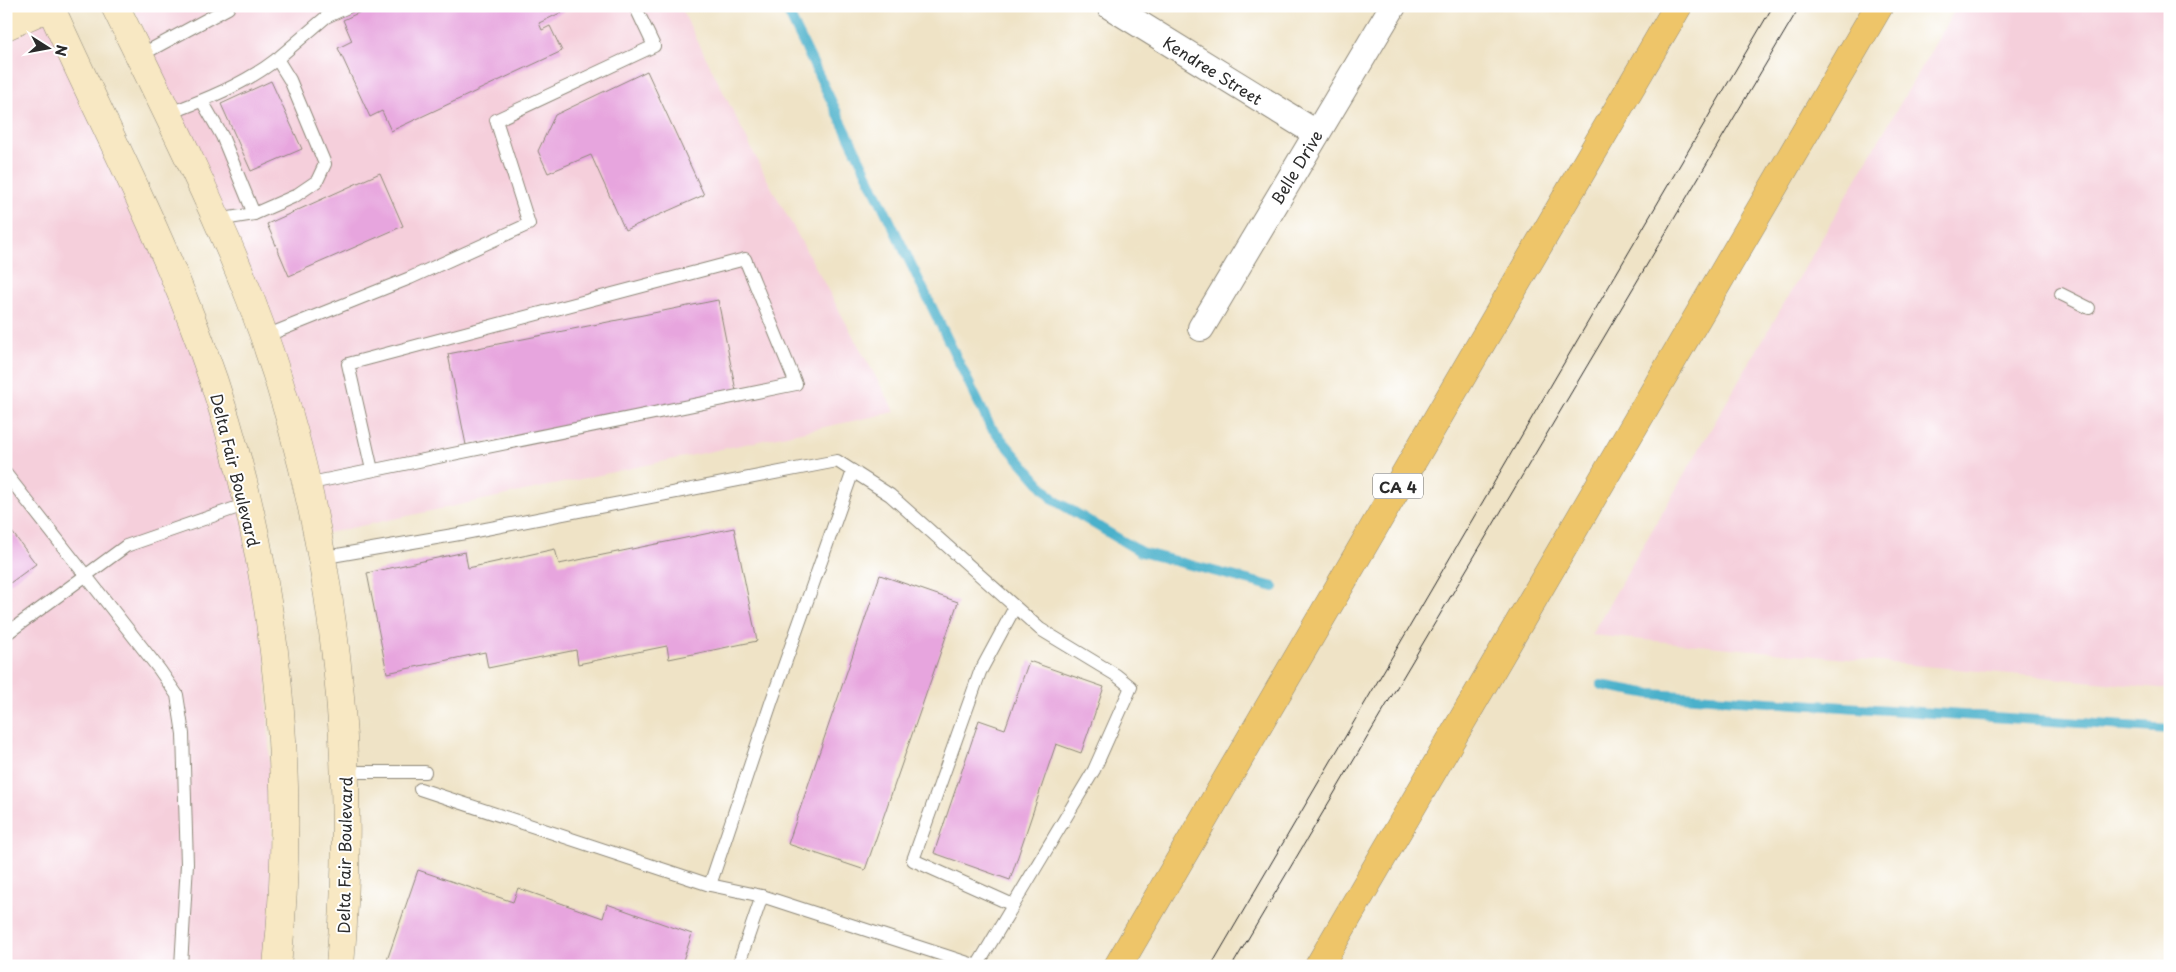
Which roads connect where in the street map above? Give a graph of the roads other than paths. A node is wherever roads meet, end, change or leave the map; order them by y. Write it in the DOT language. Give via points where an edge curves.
graph roads {
  1 [pos="51,6"];
  2 [pos="115,6"];
  3 [pos="228,6"];
  4 [pos="350,6"];
  5 [pos="635,6"];
  6 [pos="1110,6"];
  7 [pos="1393,6"];
  8 [pos="1678,6"];
  9 [pos="1879,6"];
  10 [pos="6,26"];
  11 [pos="139,56"];
  12 [pos="277,59"];
  13 [pos="202,101"];
  14 [pos="167,114"];
  15 [pos="1316,133"];
  16 [pos="254,214"];
  17 [pos="217,220"];
  18 [pos="2061,294"];
  19 [pos="2089,308"];
  20 [pos="1201,328"];
  21 [pos="264,336"];
  22 [pos="372,470"];
  23 [pos="853,471"];
  24 [pos="6,474"];
  25 [pos="306,484"];
  26 [pos="247,504"];
  27 [pos="320,558"];
  28 [pos="86,574"];
  29 [pos="1015,607"];
  30 [pos="6,634"];
  31 [pos="346,772"];
  32 [pos="425,772"];
  33 [pos="420,789"];
  34 [pos="710,885"];
  35 [pos="762,896"];
  36 [pos="1012,905"];
  37 [pos="181,966"];
  38 [pos="277,966"];
  39 [pos="340,966"];
  40 [pos="738,966"];
  41 [pos="977,966"];
  42 [pos="1118,966"];
  43 [pos="1319,966"];
  1 -- 10 [label="main road"];
  1 -- 26 [label="main road, Delta Fair Boulevard" via="183,297 215,386"];
  2 -- 11 [label="main road, Delta Fair Boulevard"];
  3 -- 11 [label="lane"];
  4 -- 12 [label="lane" via="326,18"];
  5 -- 21 [label="lane" via="654,46 496,120 529,224 410,278"];
  6 -- 15 [label="street, Kendree Street"];
  7 -- 15 [label="street, Belle Drive"];
  8 -- 42 [label="highway, CA 4"];
  9 -- 43 [label="highway"];
  11 -- 14 [label="main road, Delta Fair Boulevard"];
  12 -- 13 [label="lane"];
  12 -- 16 [label="lane" via="290,80 325,164 317,181 295,196"];
  13 -- 14 [label="lane"];
  13 -- 16 [label="lane" via="222,136"];
  14 -- 17 [label="main road, Delta Fair Boulevard"];
  15 -- 20 [label="street, Belle Drive"];
  16 -- 17 [label="lane"];
  17 -- 21 [label="main road, Delta Fair Boulevard"];
  18 -- 19 [label="lane"];
  21 -- 25 [label="main road, Delta Fair Boulevard"];
  22 -- 22 [label="lane" via="642,415 796,384 746,259 348,364"];
  22 -- 25 [label="lane"];
  23 -- 27 [label="lane" via="837,461"];
  23 -- 29 [label="lane" via="890,495"];
  23 -- 34 [label="lane"];
  24 -- 28 [label="lane"];
  25 -- 27 [label="main road, Delta Fair Boulevard"];
  26 -- 28 [label="lane" via="126,546"];
  26 -- 38 [label="main road, Delta Fair Boulevard" via="263,582 280,722 283,852"];
  27 -- 31 [label="main road, Delta Fair Boulevard" via="335,648"];
  28 -- 30 [label="lane"];
  28 -- 37 [label="lane" via="177,695 184,734 187,864"];
  29 -- 36 [label="lane" via="980,672 913,860"];
  29 -- 36 [label="lane" via="1040,629 1132,687 1094,770"];
  31 -- 32 [label="lane"];
  31 -- 39 [label="main road, Delta Fair Boulevard" via="346,875"];
  33 -- 34 [label="lane"];
  34 -- 35 [label="lane"];
  35 -- 40 [label="lane"];
  35 -- 41 [label="lane"];
  36 -- 41 [label="lane"];
}
